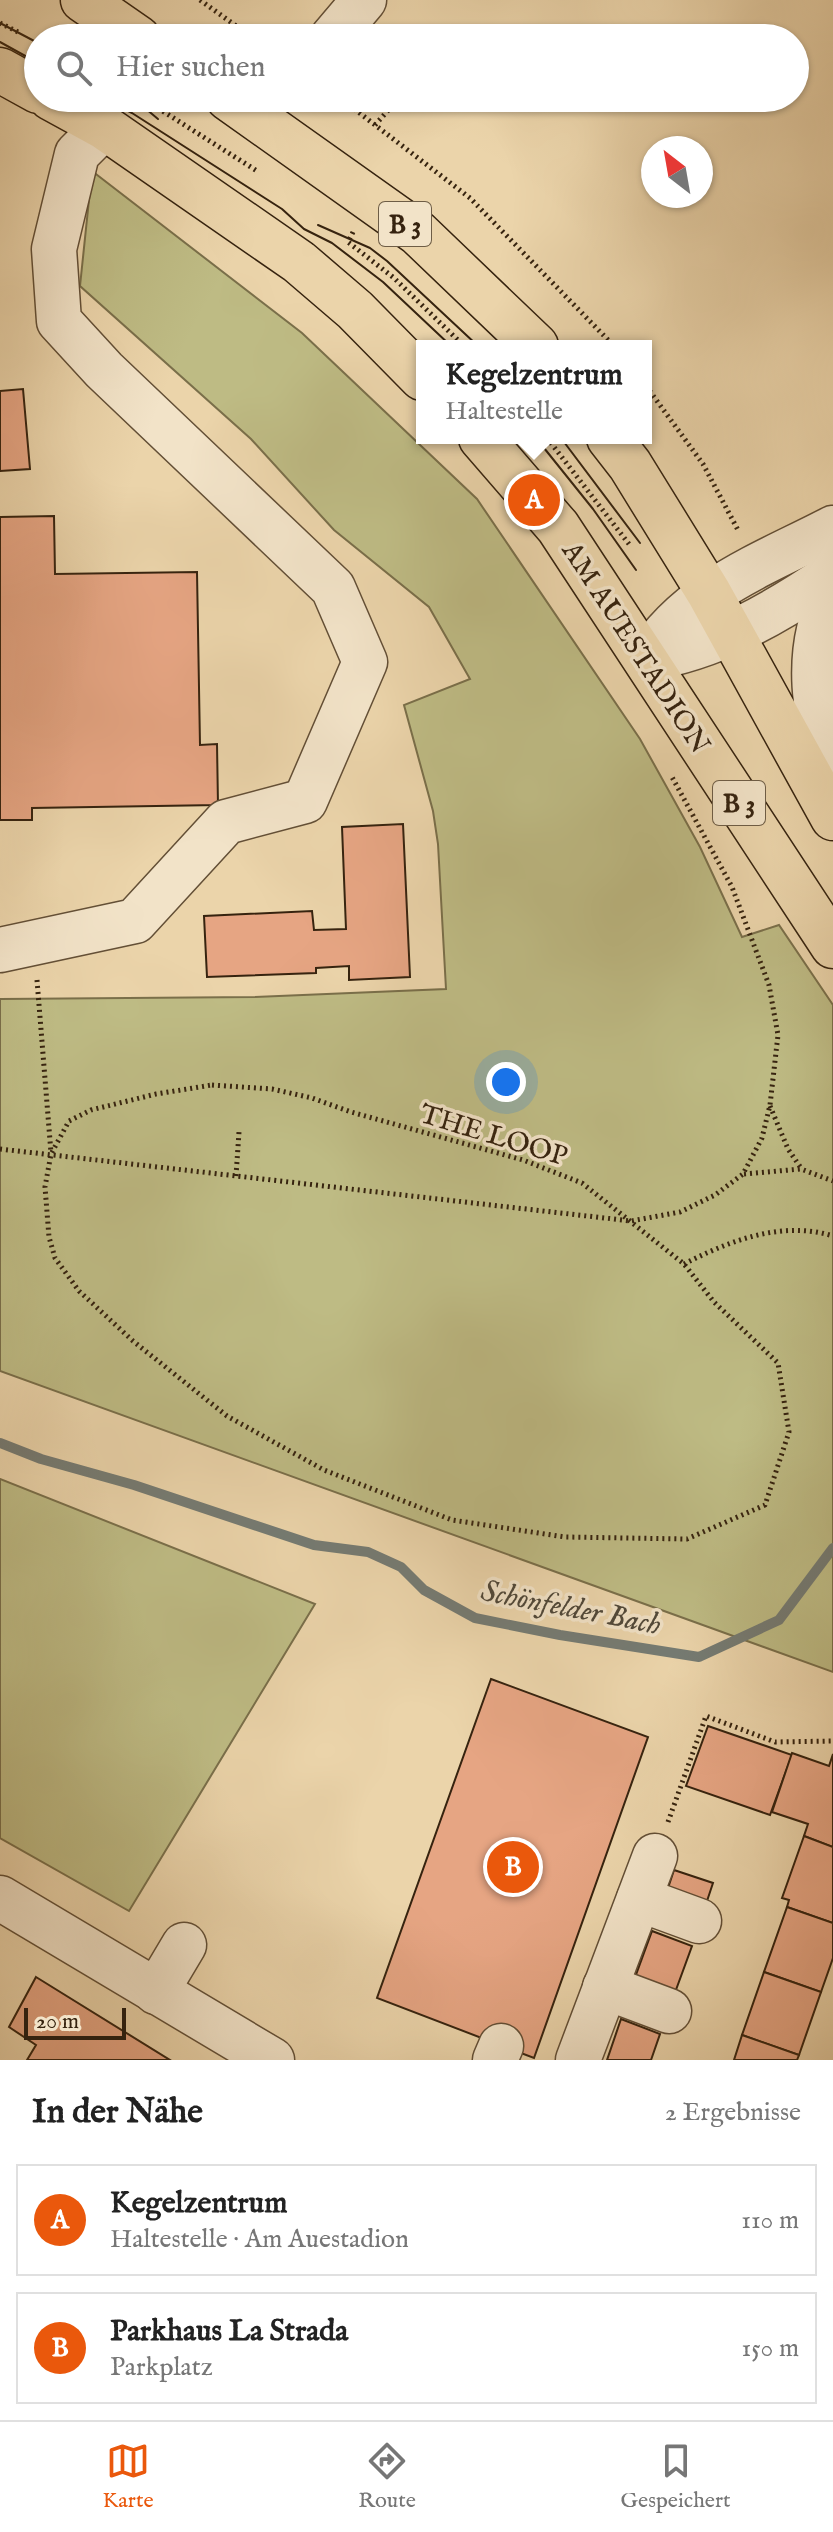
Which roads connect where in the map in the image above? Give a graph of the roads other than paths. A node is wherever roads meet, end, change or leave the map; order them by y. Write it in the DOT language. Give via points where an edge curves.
graph roads {
  1 [pos="83,0"];
  2 [pos="364,0"];
  3 [pos="118,24"];
  4 [pos="344,24"];
  5 [pos="0,70"];
  6 [pos="24,83"];
  7 [pos="77,112"];
  8 [pos="248,112"];
  9 [pos="104,127"];
  10 [pos="530,340"];
  11 [pos="416,372"];
  12 [pos="486,444"];
  13 [pos="614,444"];
  14 [pos="833,528"];
  15 [pos="833,574"];
  16 [pos="833,592"];
  17 [pos="709,593"];
  18 [pos="731,634"];
  19 [pos="646,659"];
  20 [pos="833,782"];
  21 [pos="833,818"];
  22 [pos="833,946"];
  23 [pos="0,950"];
  24 [pos="655,1856"];
  25 [pos="0,1898"];
  26 [pos="639,1899"];
  27 [pos="699,1921"];
  28 [pos="184,1945"];
  29 [pos="605,1987"];
  30 [pos="156,1992"];
  31 [pos="669,2011"];
  32 [pos="272,2060"];
  33 [pos="578,2060"];
  1 -- 3 [label="main road"];
  2 -- 4 [label="street"];
  5 -- 6 [label="main road"];
  7 -- 9 [label="main road"];
  8 -- 10 [label="main road, B 3" via="418,233"];
  9 -- 11 [label="main road" via="299,262"];
  9 -- 23 [label="street" via="77,154 54,249 59,321 333,588 365,662 305,801 226,822 135,921"];
  12 -- 19 [label="main road, AM AUESTADION / B 3" via="558,527"];
  13 -- 17 [label="main road, B 3"];
  14 -- 17 [label="street"];
  15 -- 18 [label="street"];
  16 -- 20 [label="street" via="813,657 820,732"];
  17 -- 18 [label="main road, B 3"];
  17 -- 19 [label="street" via="681,614"];
  18 -- 19 [label="street"];
  18 -- 21 [label="main road, B 3"];
  19 -- 22 [label="main road, AM AUESTADION / B 3"];
  24 -- 26 [label="street"];
  25 -- 30 [label="street"];
  26 -- 27 [label="street"];
  26 -- 29 [label="street"];
  28 -- 30 [label="street"];
  29 -- 31 [label="street"];
  29 -- 33 [label="street"];
  30 -- 32 [label="street"];
}
